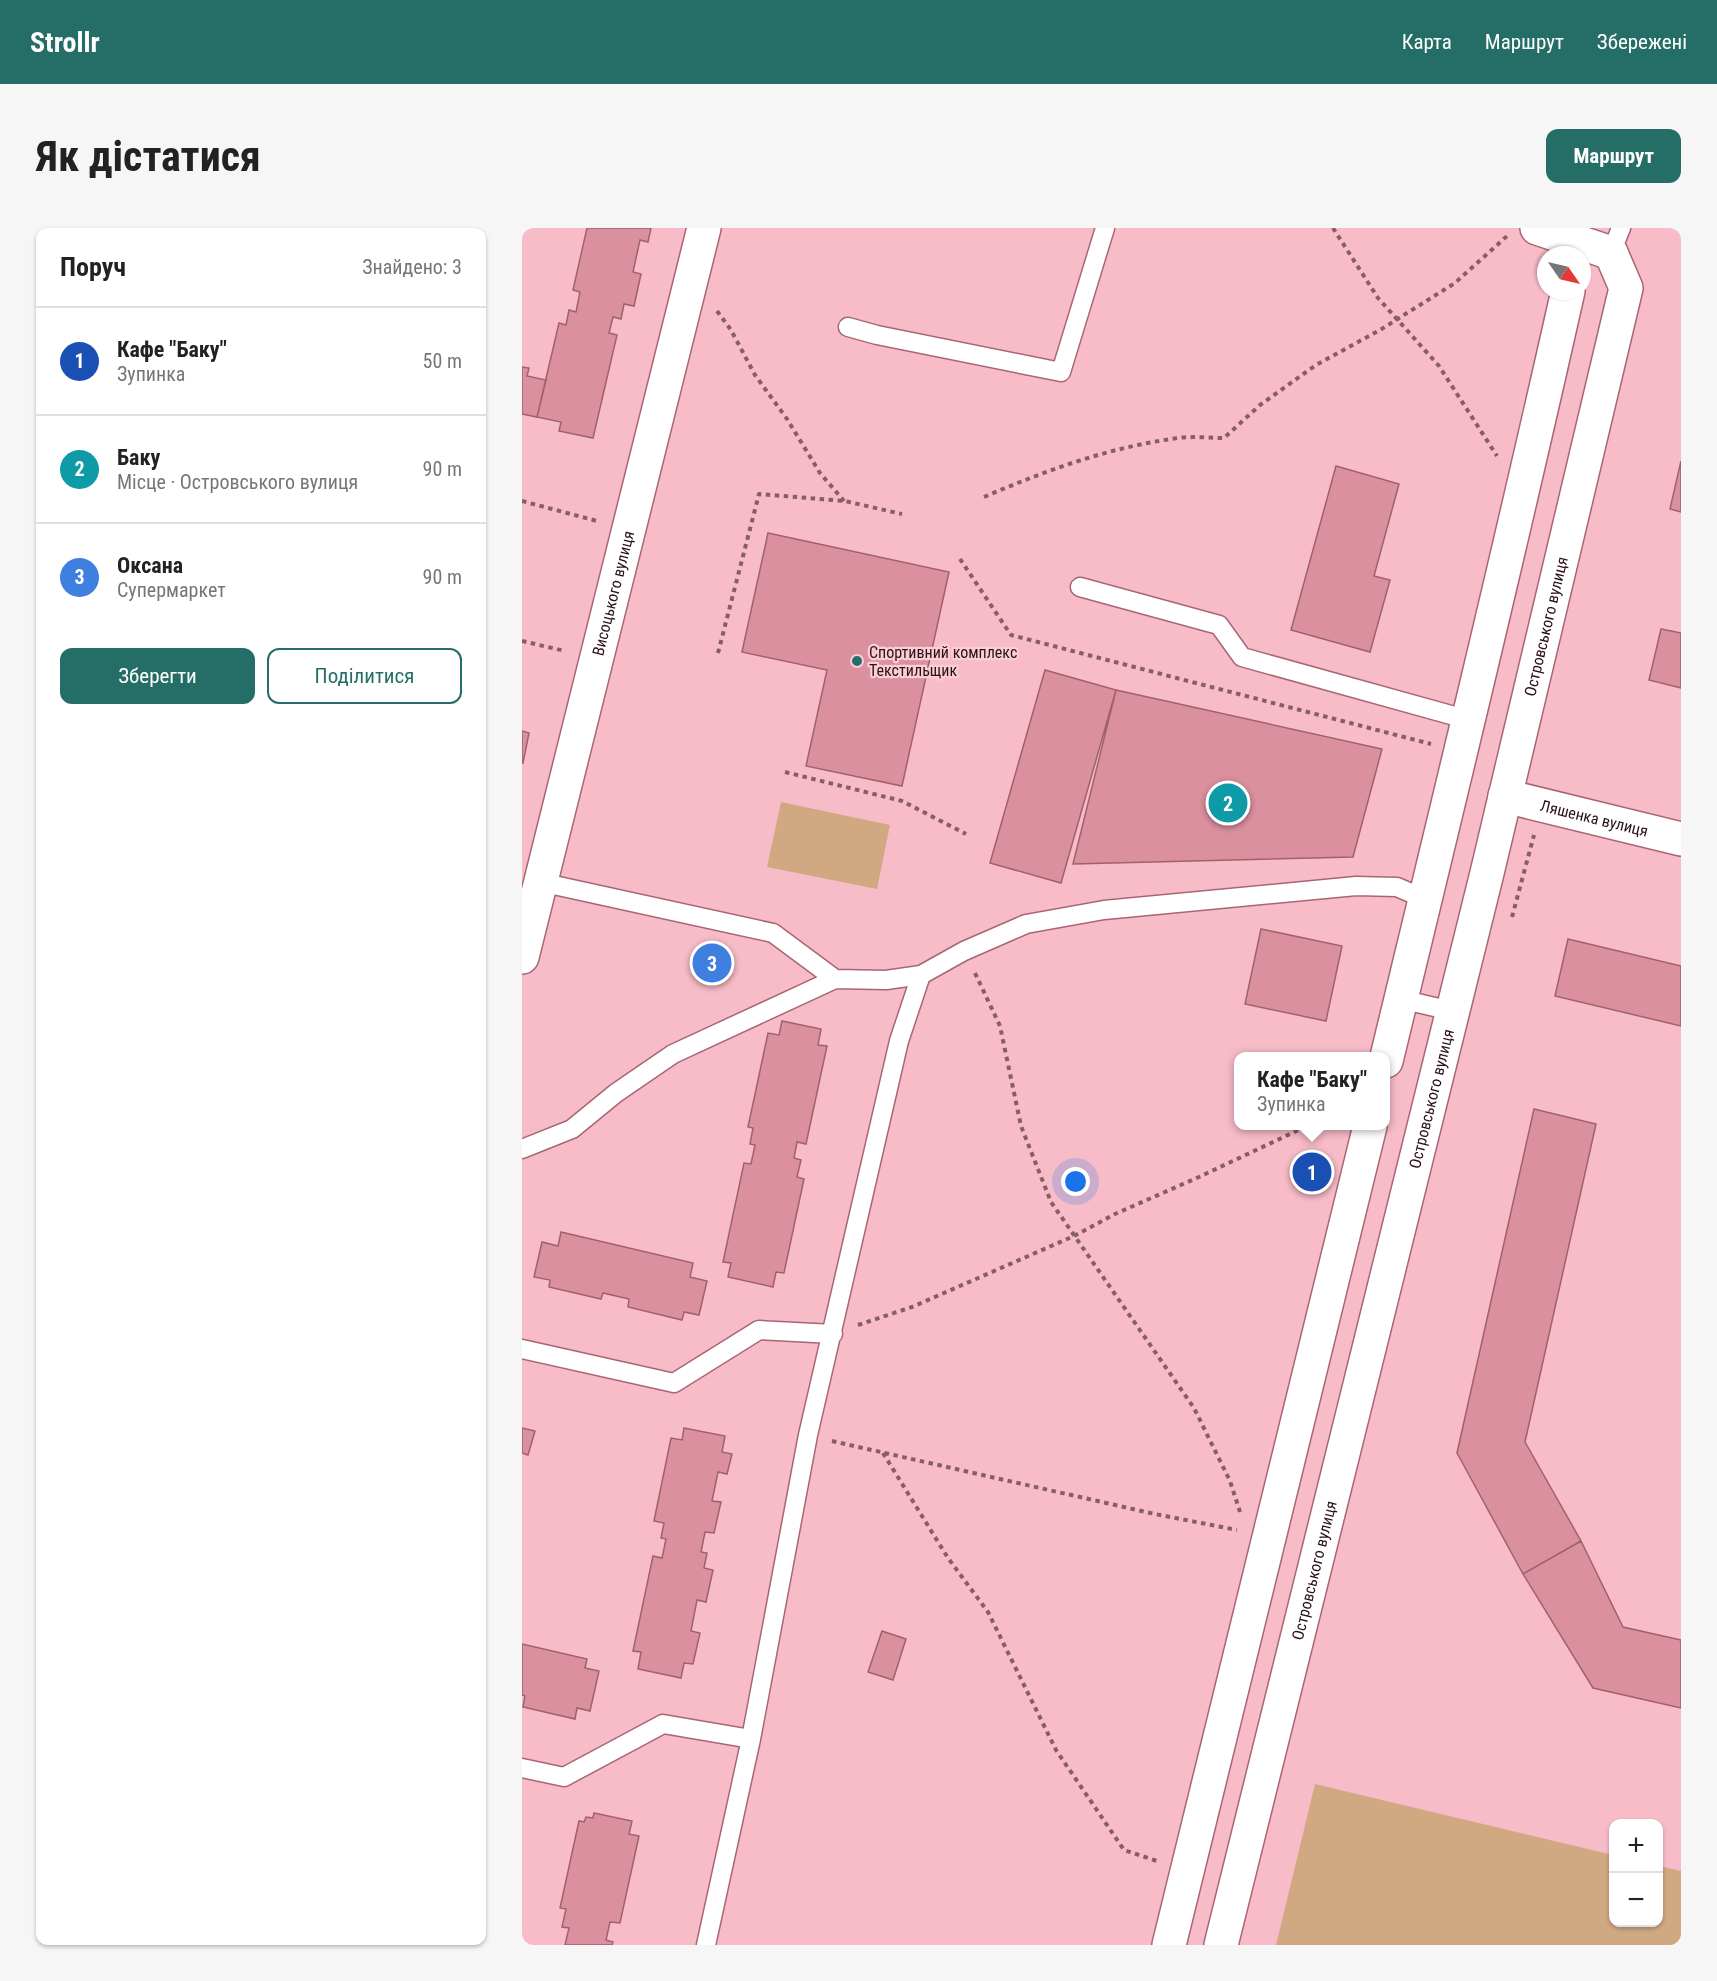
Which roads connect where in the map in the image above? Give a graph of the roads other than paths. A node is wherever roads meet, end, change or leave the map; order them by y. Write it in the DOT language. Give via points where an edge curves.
graph roads {
  1 [pos="704,228"];
  2 [pos="1105,228"];
  3 [pos="1522,232"];
  4 [pos="1605,248"];
  5 [pos="1566,300"];
  6 [pos="848,327"];
  7 [pos="1080,587"];
  8 [pos="1469,720"];
  9 [pos="1506,796"];
  10 [pos="1681,839"];
  11 [pos="540,882"];
  12 [pos="1425,899"];
  13 [pos="522,957"];
  14 [pos="921,975"];
  15 [pos="835,980"];
  16 [pos="1400,999"];
  17 [pos="1452,1011"];
  18 [pos="1388,1052"];
  19 [pos="1369,1130"];
  20 [pos="522,1149"];
  21 [pos="833,1334"];
  22 [pos="522,1348"];
  23 [pos="751,1739"];
  24 [pos="522,1768"];
  25 [pos="706,1945"];
  26 [pos="1169,1945"];
  27 [pos="1221,1945"];
  1 -- 11 [label="street, Висоцького вулиця"];
  2 -- 6 [label="lane" via="1061,372"];
  3 -- 4 [label="street"];
  4 -- 9 [label="street, Островського вулиця" via="1626,288"];
  5 -- 8 [label="street"];
  7 -- 8 [label="lane" via="1219,625 1242,657"];
  8 -- 12 [label="street"];
  9 -- 10 [label="street, Ляшенка вулиця"];
  9 -- 17 [label="street, Островського вулиця"];
  11 -- 13 [label="street, Висоцького вулиця"];
  11 -- 15 [label="lane" via="773,933"];
  12 -- 14 [label="lane" via="1397,887 1356,886 1104,910 1026,924"];
  12 -- 16 [label="street"];
  14 -- 15 [label="lane"];
  14 -- 21 [label="lane" via="899,1041"];
  15 -- 20 [label="lane" via="673,1054 572,1129"];
  16 -- 17 [label="lane"];
  16 -- 18 [label="street"];
  17 -- 27 [label="street, Островського вулиця"];
  19 -- 26 [label="street" via="1259,1532 1189,1871"];
  21 -- 22 [label="lane" via="759,1330 674,1383"];
  21 -- 23 [label="lane" via="808,1435"];
  23 -- 24 [label="lane" via="663,1724 564,1777"];
  23 -- 25 [label="lane"];
}
